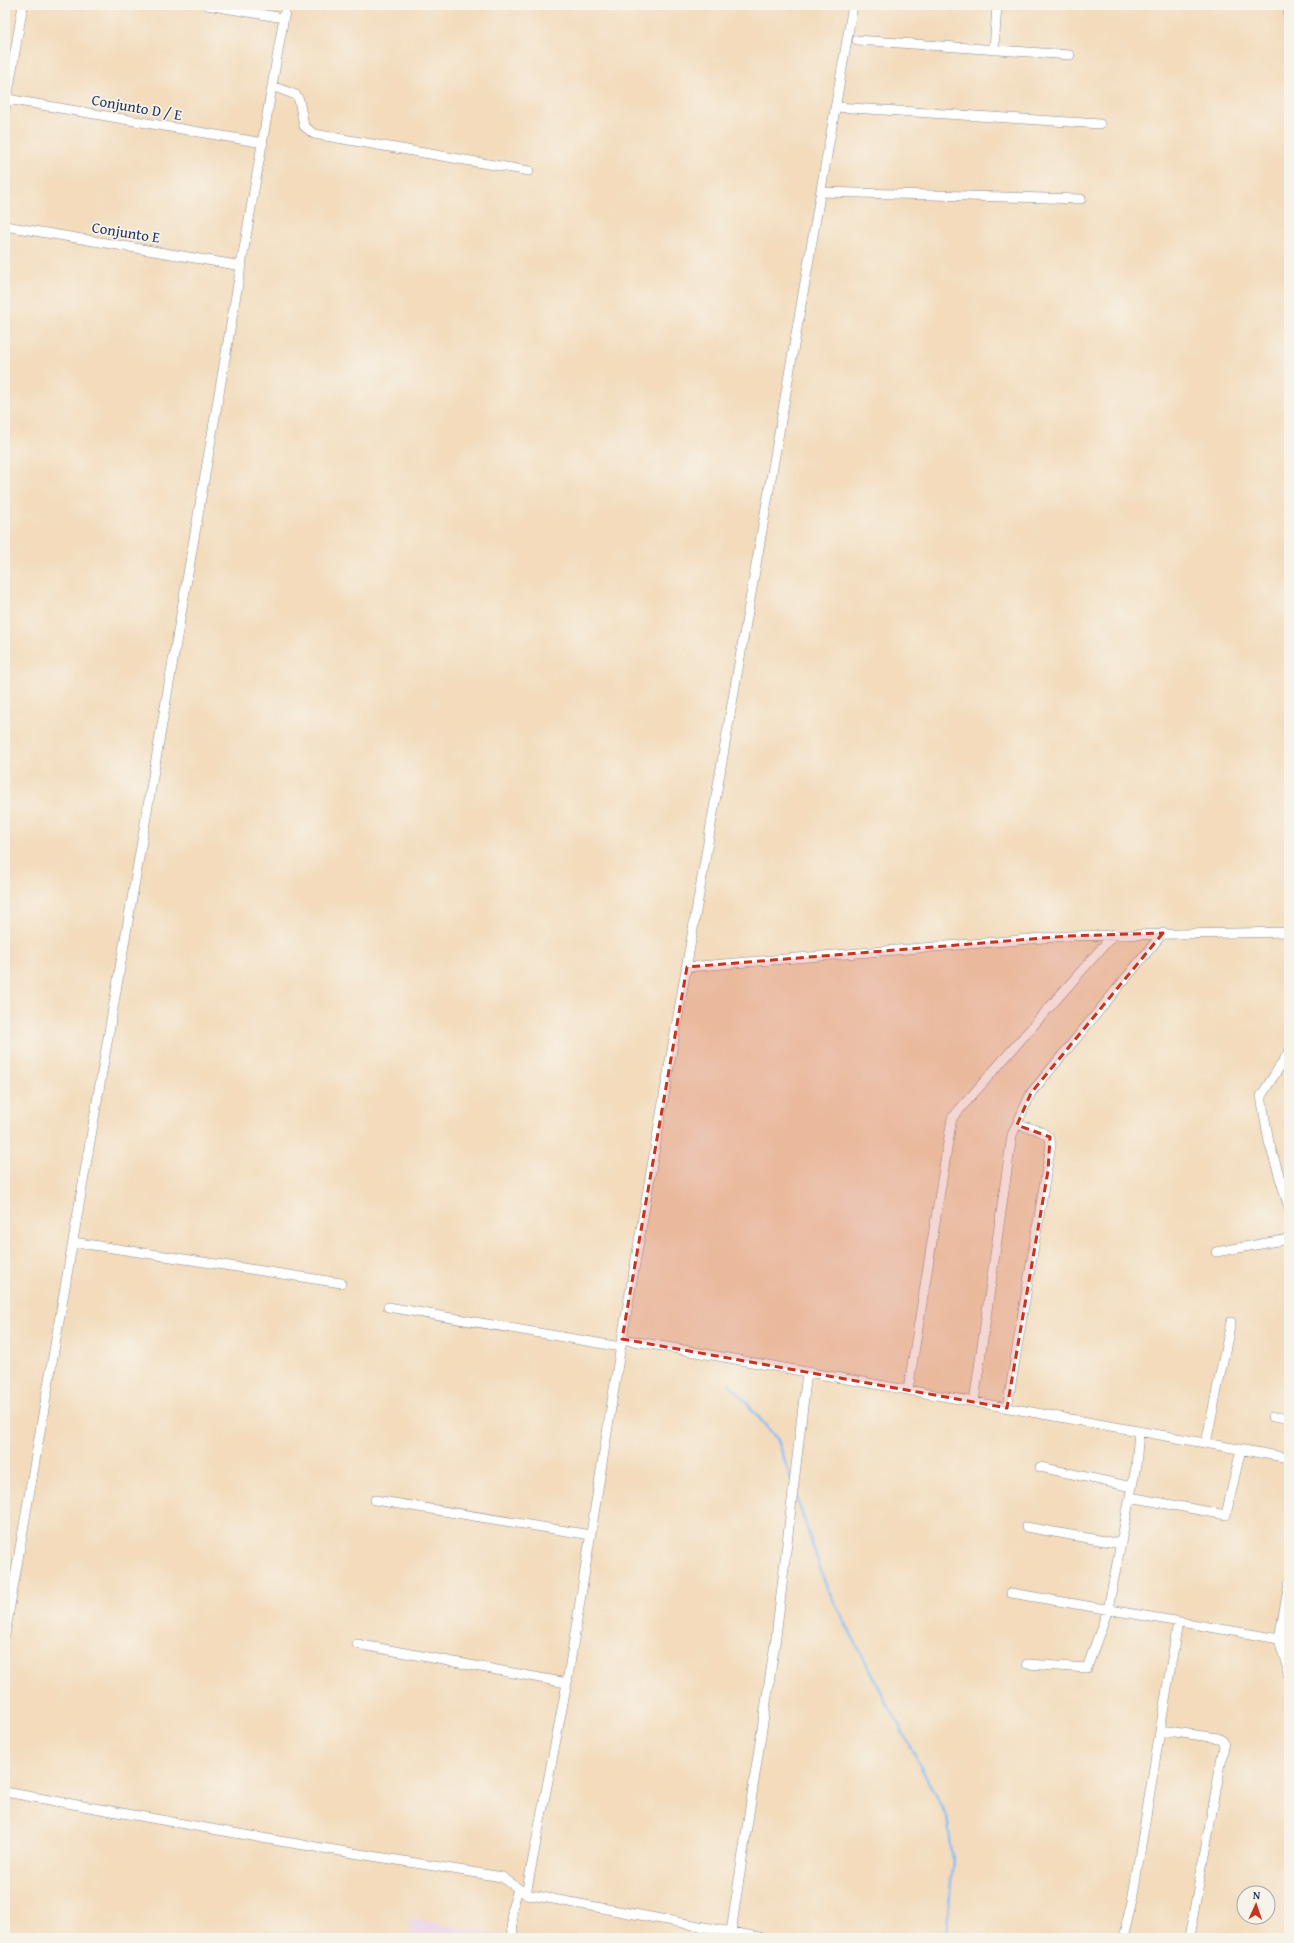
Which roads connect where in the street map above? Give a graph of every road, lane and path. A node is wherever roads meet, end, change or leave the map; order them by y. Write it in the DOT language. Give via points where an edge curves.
graph roads {
  1 [pos="23,5"];
  2 [pos="207,5"];
  3 [pos="286,5"];
  4 [pos="853,5"];
  5 [pos="997,5"];
  6 [pos="1288,5"];
  7 [pos="284,18"];
  8 [pos="1289,23"];
  9 [pos="857,40"];
  10 [pos="994,50"];
  11 [pos="1070,55"];
  12 [pos="272,86"];
  13 [pos="7,99"];
  14 [pos="836,107"];
  15 [pos="5,110"];
  16 [pos="1100,124"];
  17 [pos="263,143"];
  18 [pos="529,170"];
  19 [pos="821,192"];
  20 [pos="1081,199"];
  21 [pos="5,226"];
  22 [pos="242,266"];
  23 [pos="1289,932"];
  24 [pos="1163,933"];
  25 [pos="1114,934"];
  26 [pos="687,967"];
  27 [pos="1289,1052"];
  28 [pos="1017,1125"];
  29 [pos="1289,1208"];
  30 [pos="1289,1239"];
  31 [pos="73,1242"];
  32 [pos="1216,1252"];
  33 [pos="341,1283"];
  34 [pos="388,1307"];
  35 [pos="1231,1322"];
  36 [pos="621,1343"];
  37 [pos="807,1372"];
  38 [pos="908,1390"];
  39 [pos="974,1402"];
  40 [pos="1007,1408"];
  41 [pos="1272,1417"];
  42 [pos="1289,1417"];
  43 [pos="1139,1431"];
  44 [pos="1206,1443"];
  45 [pos="1241,1450"];
  46 [pos="1289,1458"];
  47 [pos="1040,1467"];
  48 [pos="1132,1487"];
  49 [pos="1130,1497"];
  50 [pos="375,1500"];
  51 [pos="1026,1527"];
  52 [pos="591,1535"];
  53 [pos="1121,1544"];
  54 [pos="1289,1583"];
  55 [pos="9,1591"];
  56 [pos="1011,1592"];
  57 [pos="1108,1609"];
  58 [pos="1178,1622"];
  59 [pos="5,1635"];
  60 [pos="1279,1639"];
  61 [pos="357,1644"];
  62 [pos="1027,1664"];
  63 [pos="1289,1675"];
  64 [pos="567,1683"];
  65 [pos="1160,1730"];
  66 [pos="5,1792"];
  67 [pos="518,1888"];
  68 [pos="526,1894"];
  69 [pos="731,1932"];
  70 [pos="514,1938"];
  71 [pos="764,1938"];
  72 [pos="1123,1938"];
  73 [pos="1189,1938"];
  1 -- 13 [label="street"];
  2 -- 7 [label="street"];
  3 -- 7 [label="street"];
  4 -- 14 [label="street"];
  5 -- 10 [label="street"];
  6 -- 8 [label="street"];
  7 -- 12 [label="street"];
  9 -- 10 [label="street"];
  10 -- 11 [label="street"];
  12 -- 17 [label="street"];
  12 -- 18 [label="street" via="296,95 304,126 314,134"];
  13 -- 15 [label="street"];
  13 -- 17 [label="street, Conjunto D / E"];
  14 -- 16 [label="street"];
  14 -- 19 [label="street"];
  17 -- 22 [label="street"];
  19 -- 20 [label="street"];
  19 -- 26 [label="street"];
  21 -- 22 [label="street, Conjunto E"];
  22 -- 31 [label="street"];
  23 -- 24 [label="street"];
  24 -- 25 [label="street"];
  24 -- 28 [label="street" via="1031,1093"];
  25 -- 26 [label="street"];
  25 -- 38 [label="street" via="952,1118"];
  26 -- 36 [label="street"];
  27 -- 29 [label="street" via="1261,1096 1269,1142"];
  28 -- 39 [label="street" via="1012,1135"];
  28 -- 40 [label="street" via="1046,1133 1051,1144"];
  30 -- 32 [label="street"];
  31 -- 33 [label="street"];
  31 -- 55 [label="street"];
  34 -- 36 [label="street"];
  35 -- 44 [label="street"];
  36 -- 37 [label="street"];
  36 -- 52 [label="street"];
  37 -- 38 [label="street"];
  37 -- 69 [label="street" via="776,1637"];
  38 -- 39 [label="street"];
  39 -- 40 [label="street"];
  40 -- 43 [label="street"];
  41 -- 42 [label="street"];
  43 -- 44 [label="street"];
  43 -- 48 [label="street"];
  44 -- 45 [label="street"];
  45 -- 46 [label="street"];
  45 -- 49 [label="street" via="1226,1515"];
  47 -- 48 [label="street"];
  48 -- 49 [label="street"];
  49 -- 53 [label="street"];
  50 -- 52 [label="street"];
  51 -- 53 [label="street"];
  52 -- 64 [label="street"];
  53 -- 57 [label="street"];
  54 -- 60 [label="street"];
  55 -- 59 [label="street"];
  56 -- 57 [label="street"];
  57 -- 58 [label="street"];
  57 -- 62 [label="street" via="1087,1668"];
  58 -- 60 [label="street"];
  58 -- 65 [label="street"];
  60 -- 63 [label="street"];
  61 -- 64 [label="street"];
  64 -- 68 [label="street"];
  65 -- 72 [label="street" via="1132,1901"];
  65 -- 73 [label="street" via="1218,1738 1223,1741 1224,1746"];
  66 -- 67 [label="street" via="279,1842 502,1877"];
  67 -- 68 [label="street"];
  67 -- 70 [label="street" via="512,1909"];
  68 -- 69 [label="street"];
  69 -- 71 [label="street"];
}
